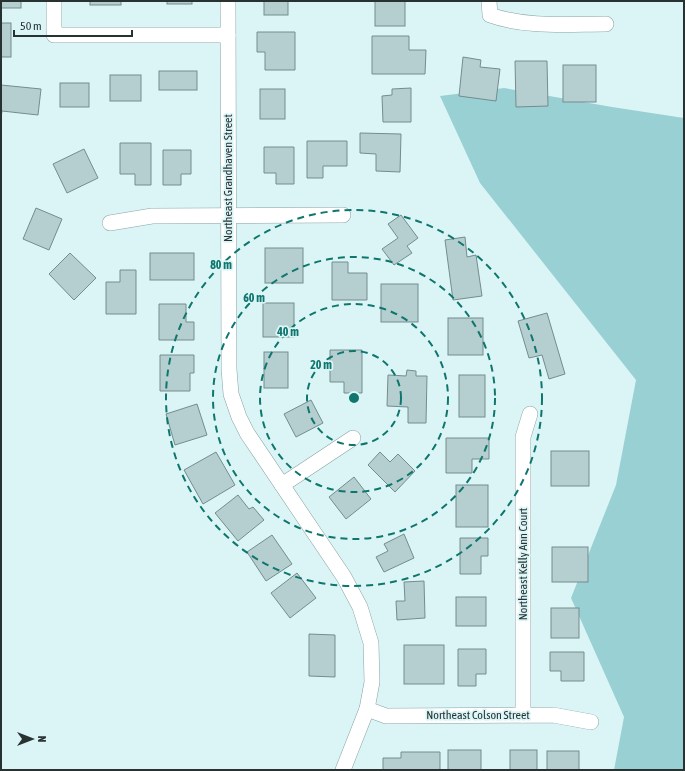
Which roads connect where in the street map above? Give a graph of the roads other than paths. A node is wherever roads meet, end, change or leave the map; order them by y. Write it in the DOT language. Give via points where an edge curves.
graph roads {
  1 [pos="54,1"];
  2 [pos="228,1"];
  3 [pos="490,8"];
  4 [pos="606,24"];
  5 [pos="228,35"];
  6 [pos="228,215"];
  7 [pos="343,215"];
  8 [pos="110,223"];
  9 [pos="530,414"];
  10 [pos="353,438"];
  11 [pos="282,484"];
  12 [pos="367,709"];
  13 [pos="523,715"];
  14 [pos="590,722"];
  15 [pos="344,770"];
  1 -- 5 [label="street" via="54,35"];
  2 -- 5 [label="street, Northeast Grandhaven Street"];
  3 -- 4 [label="street" via="506,21"];
  5 -- 6 [label="street, Northeast Grandhaven Street"];
  6 -- 7 [label="street"];
  6 -- 8 [label="street" via="152,216"];
  6 -- 11 [label="street, Northeast Grandhaven Street" via="231,394 247,433"];
  9 -- 13 [label="street, Northeast Kelly Ann Court" via="523,437"];
  10 -- 11 [label="street"];
  11 -- 12 [label="street, Northeast Grandhaven Street" via="344,577 360,607 371,643 372,682"];
  12 -- 13 [label="street, Northeast Colson Street" via="386,716"];
  12 -- 15 [label="street, Northeast Grandhaven Street"];
  13 -- 14 [label="street, Northeast Colson Street" via="553,715"];
}
